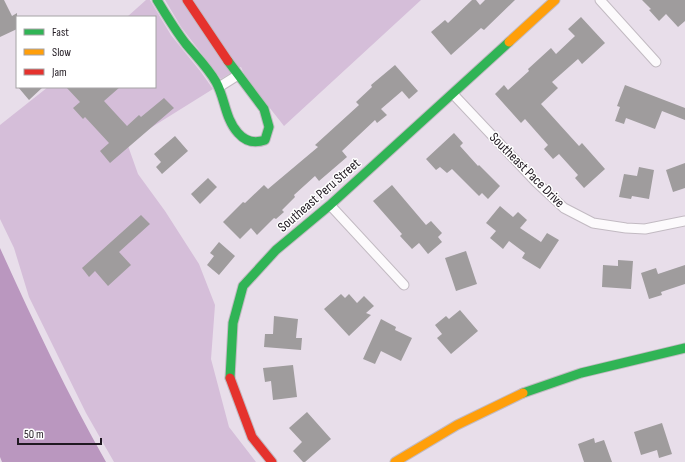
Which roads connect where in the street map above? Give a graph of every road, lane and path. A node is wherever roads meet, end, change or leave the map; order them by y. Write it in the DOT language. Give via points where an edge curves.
graph roads {
  1 [pos="157,0"];
  2 [pos="187,0"];
  3 [pos="555,0"];
  4 [pos="600,0"];
  5 [pos="656,62"];
  6 [pos="238,75"];
  7 [pos="219,87"];
  8 [pos="454,94"];
  9 [pos="330,206"];
  10 [pos="685,221"];
  11 [pos="404,284"];
  12 [pos="685,348"];
  13 [pos="272,462"];
  14 [pos="395,462"];
  1 -- 7 [label="street" via="176,31"];
  2 -- 6 [label="street"];
  3 -- 8 [label="street, Southeast Peru Street"];
  4 -- 5 [label="street"];
  6 -- 7 [label="street"];
  6 -- 7 [label="street" via="264,109 269,127 264,140 258,143 250,141 242,138 236,131"];
  8 -- 9 [label="street, Southeast Peru Street"];
  8 -- 10 [label="street, Southeast Pace Drive" via="536,182 564,208 593,223 626,228 646,229"];
  9 -- 11 [label="street"];
  9 -- 13 [label="street, Southeast Peru Street" via="276,250 243,286 233,323 230,380 252,437"];
  12 -- 14 [label="street" via="608,365 517,395 466,419"];
}
